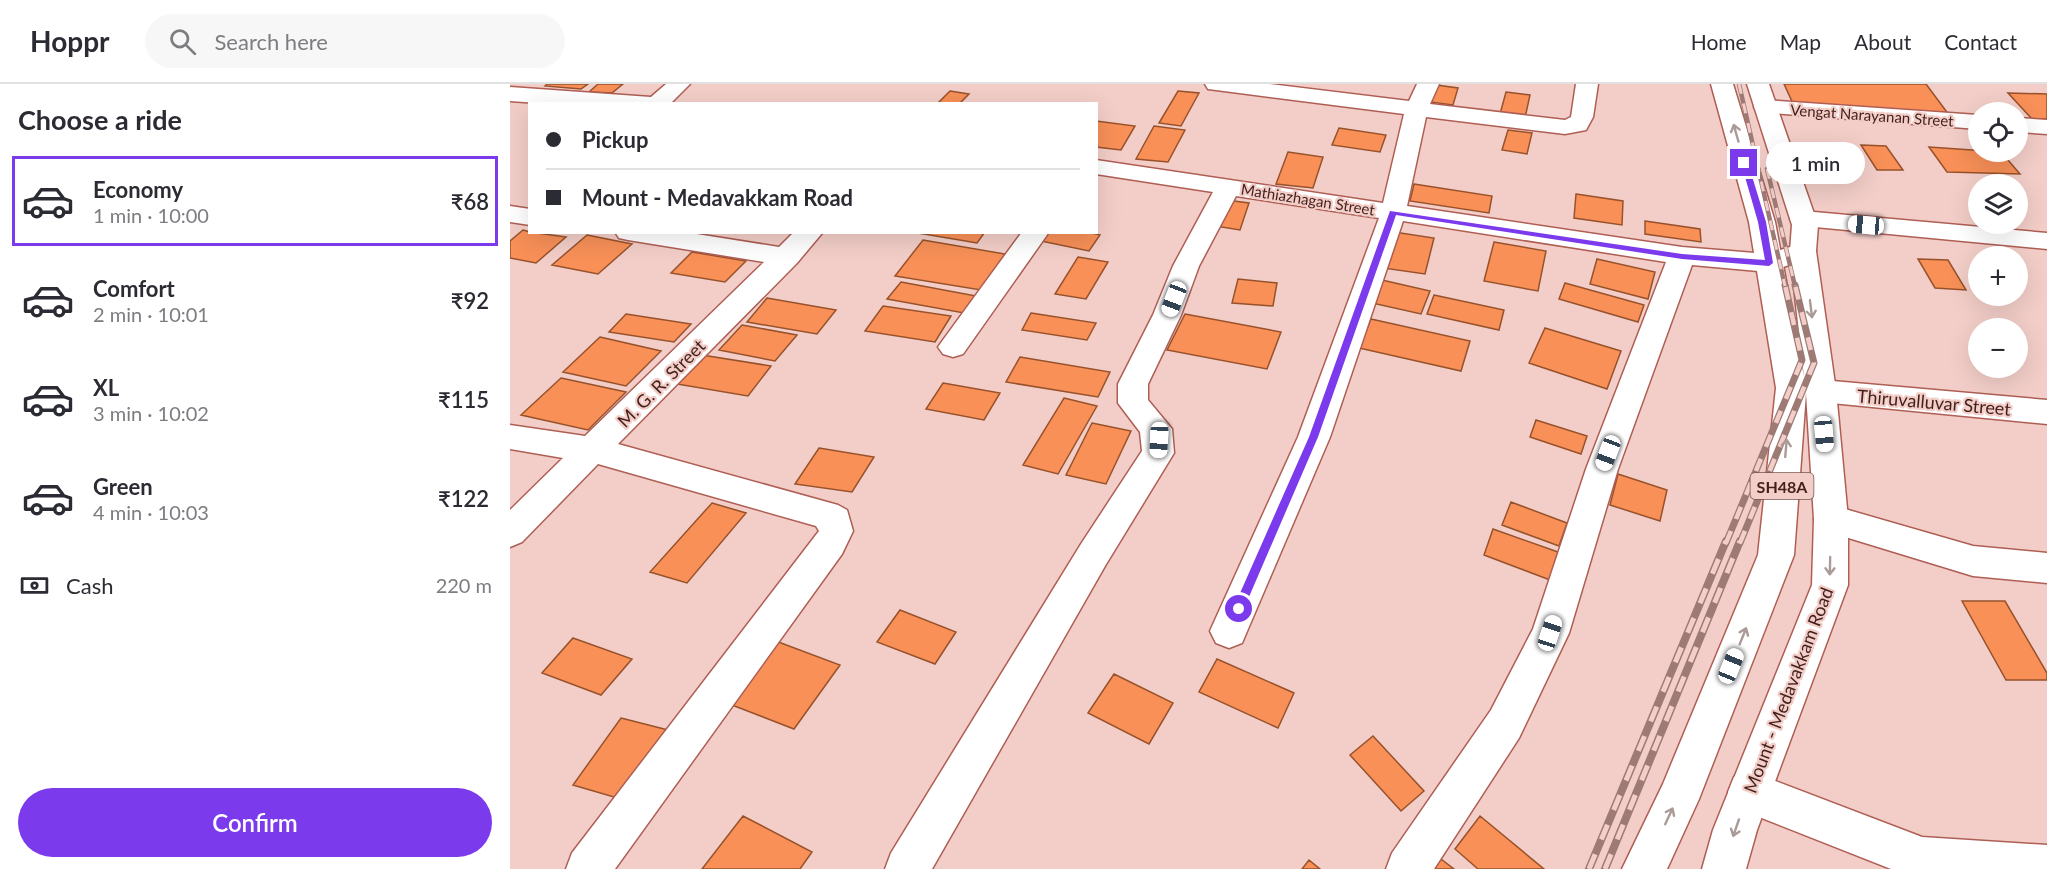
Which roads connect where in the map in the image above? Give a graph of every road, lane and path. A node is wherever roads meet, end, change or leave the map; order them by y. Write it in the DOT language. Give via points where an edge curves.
graph roads {
  1 [pos="679,84"];
  2 [pos="1216,84"];
  3 [pos="1428,84"];
  4 [pos="1587,84"];
  5 [pos="1722,84"];
  6 [pos="510,94"];
  7 [pos="1761,95"];
  8 [pos="626,102"];
  9 [pos="657,102"];
  10 [pos="1417,108"];
  11 [pos="1968,121"];
  12 [pos="2028,126"];
  13 [pos="2047,127"];
  14 [pos="1098,167"];
  15 [pos="1229,186"];
  16 [pos="1393,213"];
  17 [pos="641,234"];
  18 [pos="808,234"];
  19 [pos="1035,234"];
  20 [pos="1803,235"];
  21 [pos="2047,242"];
  22 [pos="1682,256"];
  23 [pos="788,257"];
  24 [pos="1769,263"];
  25 [pos="953,347"];
  26 [pos="1821,391"];
  27 [pos="2047,412"];
  28 [pos="510,437"];
  29 [pos="593,450"];
  30 [pos="1831,519"];
  31 [pos="510,532"];
  32 [pos="2047,568"];
  33 [pos="1229,631"];
  34 [pos="1749,792"];
  35 [pos="2047,867"];
  36 [pos="588,869"];
  37 [pos="907,869"];
  38 [pos="1408,869"];
  39 [pos="1644,869"];
  40 [pos="1724,869"];
  1 -- 9 [label="street"];
  2 -- 10 [label="street"];
  3 -- 10 [label="street"];
  4 -- 10 [label="street" via="1582,117 1578,124 1565,127"];
  24 -- 5 [label="street, SH48A, one-way" via="1762,222"];
  6 -- 8 [label="street"];
  7 -- 11 [label="street, Vengat Narayanan Street"];
  7 -- 20 [label="street, Mount - Medavakkam Road / SH48A"];
  10 -- 16 [label="street"];
  12 -- 13 [label="street"];
  14 -- 15 [label="street, Mathiazhagan Street"];
  15 -- 16 [label="street, Mathiazhagan Street"];
  15 -- 37 [label="street" via="1186,266 1133,384 1133,403 1156,429 1158,453"];
  16 -- 22 [label="street, Mathiazhagan Street"];
  16 -- 33 [label="street" via="1314,437"];
  17 -- 23 [label="street"];
  18 -- 23 [label="street, M. G. R. Street"];
  19 -- 25 [label="street"];
  20 -- 21 [label="street"];
  20 -- 24 [label="street"];
  20 -- 26 [label="street, Mount - Medavakkam Road / SH48A, one-way"];
  22 -- 24 [label="street, Mathiazhagan Street"];
  22 -- 38 [label="street" via="1602,469 1550,633 1505,724"];
  23 -- 29 [label="street, M. G. R. Street"];
  39 -- 24 [label="street, SH48A, one-way" via="1678,799 1776,555 1791,388"];
  26 -- 27 [label="street, Thiruvalluvar Street"];
  26 -- 30 [label="street, Mount - Medavakkam Road / SH48A"];
  28 -- 29 [label="street"];
  29 -- 31 [label="street, M. G. R. Street"];
  29 -- 36 [label="street" via="825,515 835,520 836,531"];
  30 -- 32 [label="street" via="1973,561"];
  30 -- 34 [label="street, Mount - Medavakkam Road / SH48A, one-way" via="1830,585"];
  34 -- 35 [label="street" via="1922,859"];
  34 -- 40 [label="street, Mount - Medavakkam Road / SH48A, one-way"];
}
